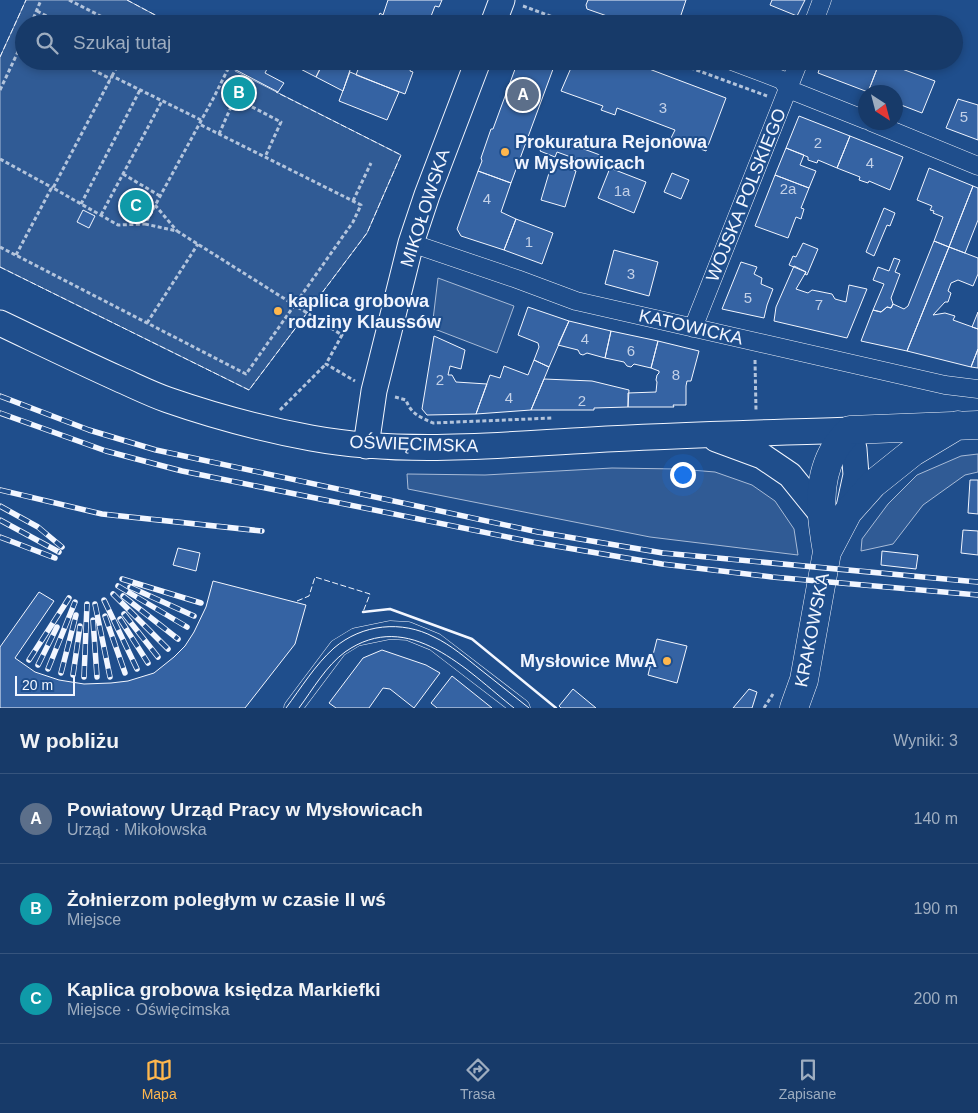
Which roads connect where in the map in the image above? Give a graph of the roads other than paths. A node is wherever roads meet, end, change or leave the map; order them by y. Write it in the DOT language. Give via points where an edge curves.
graph roads {
  1 [pos="822,0"];
  2 [pos="816,15"];
  3 [pos="475,70"];
  4 [pos="756,70"];
  5 [pos="795,70"];
  6 [pos="788,89"];
  7 [pos="858,117"];
  8 [pos="890,130"];
  9 [pos="978,166"];
  10 [pos="411,243"];
  11 [pos="0,323"];
  12 [pos="692,328"];
  13 [pos="978,389"];
  14 [pos="968,425"];
  15 [pos="850,430"];
  16 [pos="702,434"];
  17 [pos="366,446"];
  18 [pos="820,512"];
  19 [pos="848,512"];
  20 [pos="827,552"];
  21 [pos="784,700"];
  22 [pos="293,708"];
  23 [pos="521,708"];
  1 -- 2 [label="street"];
  3 -- 10 [label="main road, MIKOŁOWSKA"];
  4 -- 6 [label="street" via="782,80"];
  5 -- 6 [label="street, WOJSKA POLSKIEGO"];
  6 -- 7 [label="street"];
  6 -- 12 [label="street, WOJSKA POLSKIEGO"];
  8 -- 9 [label="street"];
  10 -- 12 [label="street, KATOWICKA" via="576,301"];
  10 -- 17 [label="main road, MIKOŁOWSKA" via="374,391"];
  11 -- 17 [label="main road, OŚWIĘCIMSKA" via="166,399 276,431"];
  12 -- 13 [label="street, KATOWICKA" via="945,385"];
  14 -- 15 [label="main road"];
  14 -- 19 [label="main road, KRAKOWSKA" via="913,452 873,484"];
  15 -- 16 [label="main road, OŚWIĘCIMSKA"];
  15 -- 18 [label="main road, KRAKOWSKA" via="833,451 822,479"];
  15 -- 19 [label="main road, KRAKOWSKA" via="856,475"];
  16 -- 17 [label="main road, OŚWIĘCIMSKA" via="486,446"];
  16 -- 18 [label="main road" via="762,456 790,475"];
  18 -- 20 [label="main road, KRAKOWSKA"];
  19 -- 20 [label="main road, KRAKOWSKA"];
  20 -- 21 [label="main road, KRAKOWSKA" via="804,680"];
  22 -- 23 [label="street" via="338,648 356,637 390,630 408,631 435,642"];
}
